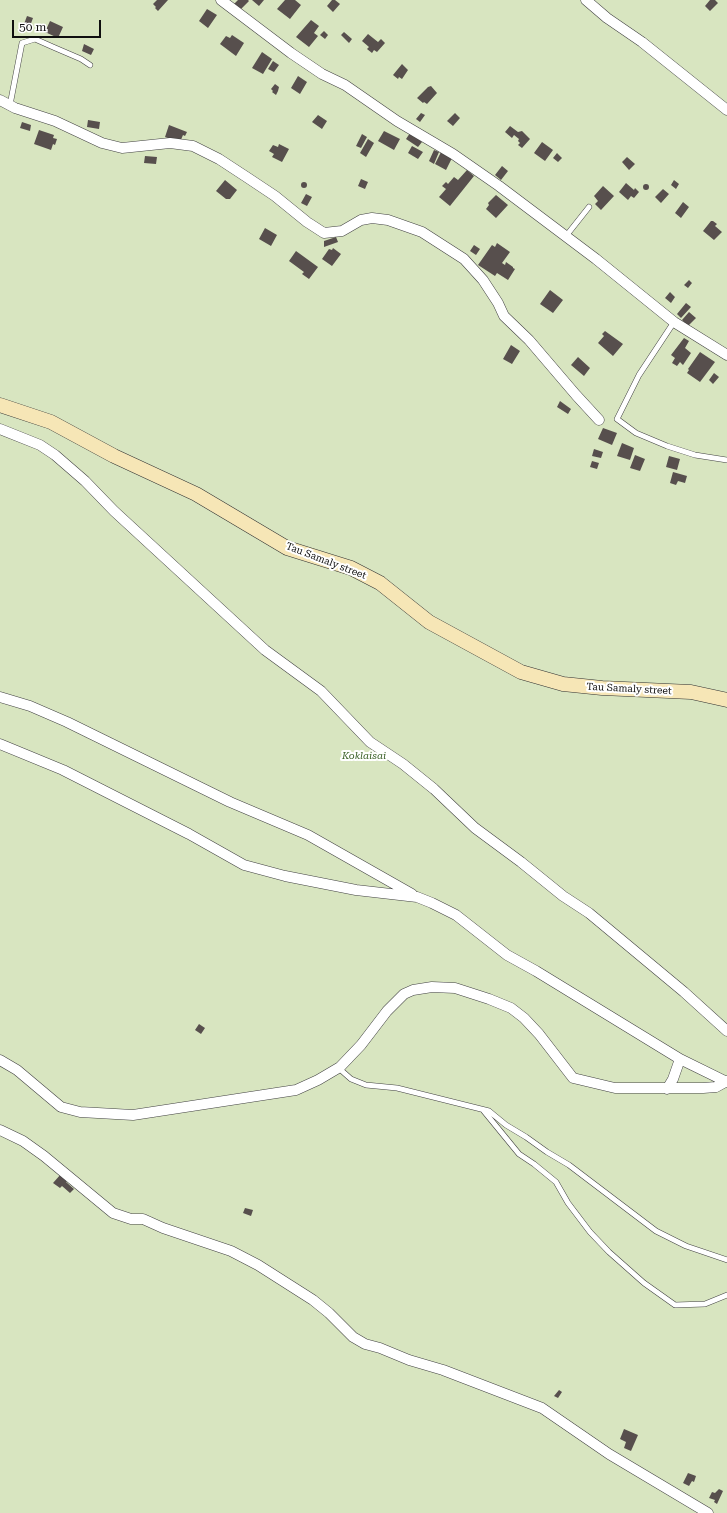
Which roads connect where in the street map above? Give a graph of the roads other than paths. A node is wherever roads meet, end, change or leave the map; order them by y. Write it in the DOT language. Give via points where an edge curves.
graph roads {
  1 [pos="221,0"];
  2 [pos="586,0"];
  3 [pos="90,65"];
  4 [pos="0,100"];
  5 [pos="10,105"];
  6 [pos="727,110"];
  7 [pos="590,207"];
  8 [pos="566,236"];
  9 [pos="674,322"];
  10 [pos="727,355"];
  11 [pos="0,405"];
  12 [pos="599,420"];
  13 [pos="0,429"];
  14 [pos="727,460"];
  15 [pos="0,697"];
  16 [pos="727,700"];
  17 [pos="0,744"];
  18 [pos="417,897"];
  19 [pos="727,1031"];
  20 [pos="680,1059"];
  21 [pos="0,1060"];
  22 [pos="340,1067"];
  23 [pos="727,1082"];
  24 [pos="667,1089"];
  25 [pos="482,1110"];
  26 [pos="0,1130"];
  27 [pos="727,1260"];
  28 [pos="727,1295"];
  29 [pos="708,1513"];
  1 -- 8 [label="street" via="291,53 453,154"];
  2 -- 6 [label="street"];
  3 -- 5 [label="lane" via="35,39 22,43"];
  4 -- 5 [label="street"];
  5 -- 12 [label="street" via="122,148 170,143 193,146 248,178 324,233 342,231 361,220 372,218 388,220 422,232 464,259 483,280 504,316 529,340"];
  7 -- 8 [label="lane"];
  8 -- 9 [label="street"];
  9 -- 10 [label="street"];
  9 -- 14 [label="lane" via="639,375 616,419 636,433 667,446 695,455"];
  11 -- 16 [label="street, Tau Samaly street" via="51,422 114,456 196,494 287,548 351,568 380,583 429,622 521,672 563,684 691,692"];
  13 -- 19 [label="street" via="40,445 60,460 265,650 321,691 370,742 434,789 475,828 589,913"];
  15 -- 18 [label="street" via="30,706 67,722 230,802 308,835"];
  17 -- 18 [label="street" via="63,770 244,865 356,890"];
  18 -- 20 [label="street" via="456,914 507,955"];
  20 -- 23 [label="street"];
  20 -- 24 [label="street"];
  21 -- 22 [label="street" via="17,1070 61,1107 80,1112 133,1115 296,1090"];
  22 -- 24 [label="street" via="404,994 432,987 455,988 511,1008 539,1034 573,1078 615,1088"];
  22 -- 25 [label="lane" via="351,1079 366,1085 397,1088"];
  23 -- 24 [label="street" via="716,1087"];
  25 -- 27 [label="lane" via="489,1111 506,1125 569,1165 656,1231 686,1246"];
  25 -- 28 [label="lane" via="519,1154 556,1182 590,1232 644,1283 675,1305 705,1304"];
  26 -- 29 [label="street" via="23,1141 44,1156 113,1213 131,1219 144,1219 231,1251 313,1300 353,1337 365,1344 443,1370 542,1408 609,1454"];
}
